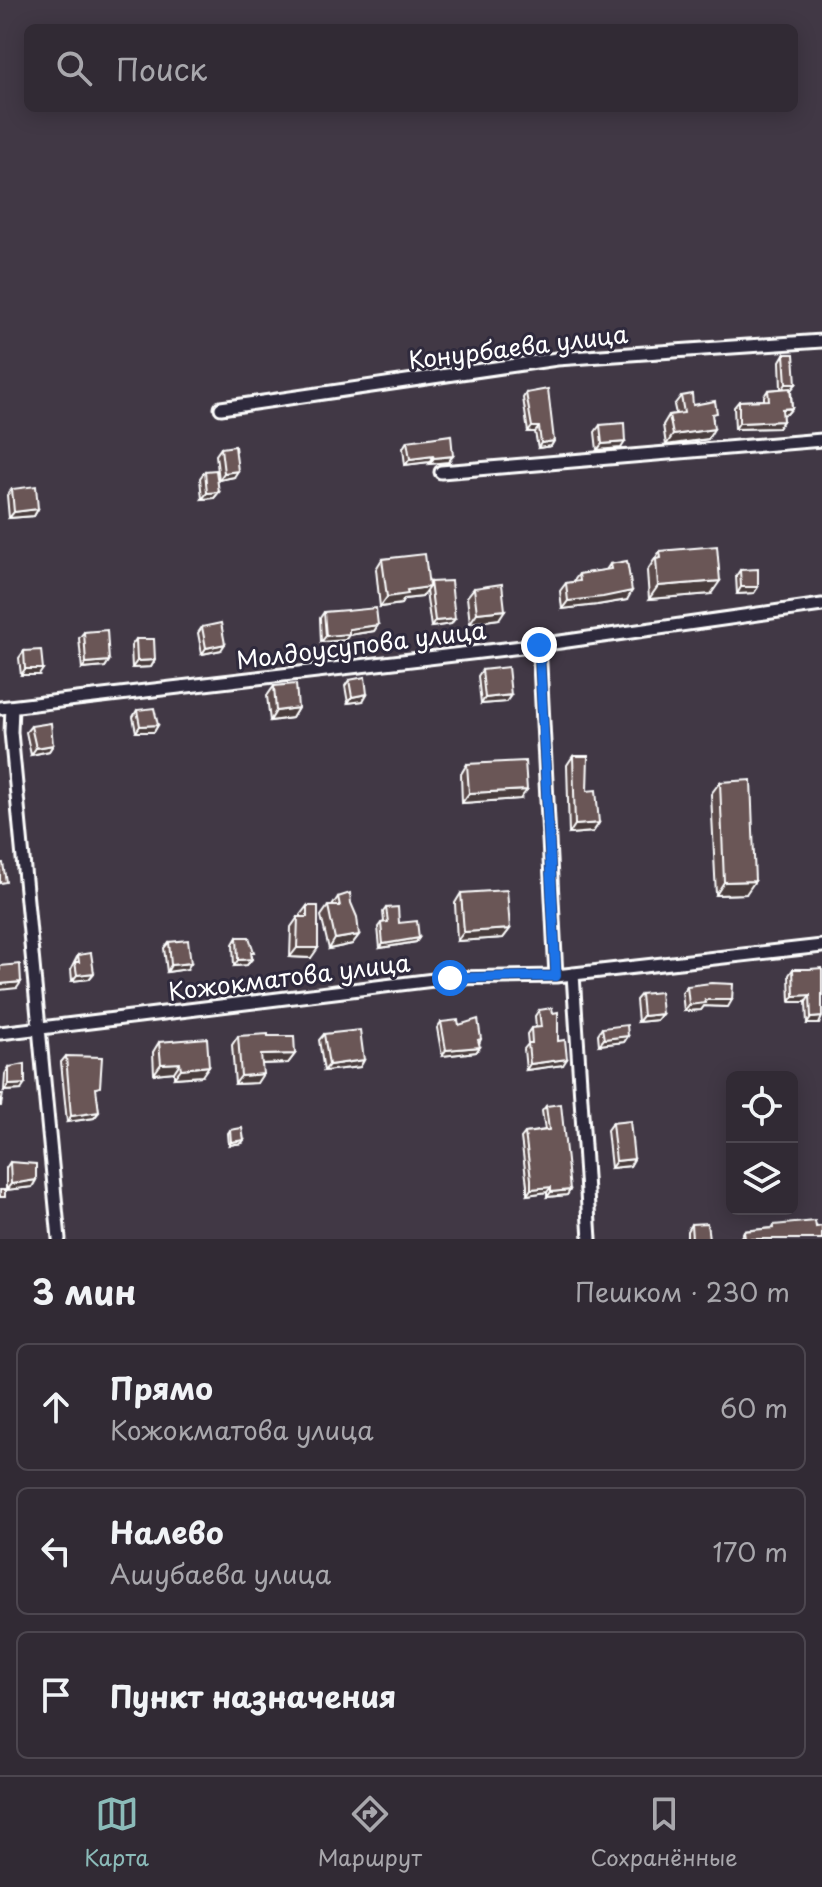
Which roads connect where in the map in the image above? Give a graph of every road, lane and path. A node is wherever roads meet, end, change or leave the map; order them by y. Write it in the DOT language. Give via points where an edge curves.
graph roads {
  1 [pos="822,341"];
  2 [pos="221,408"];
  3 [pos="822,440"];
  4 [pos="441,472"];
  5 [pos="822,605"];
  6 [pos="539,645"];
  7 [pos="6,708"];
  8 [pos="822,946"];
  9 [pos="573,974"];
  10 [pos="556,976"];
  11 [pos="39,1029"];
  12 [pos="0,1033"];
  13 [pos="59,1239"];
  14 [pos="590,1239"];
  1 -- 2 [label="street, Конурбаева улица" via="557,359"];
  3 -- 4 [label="street"];
  5 -- 6 [label="street, Молдоусупова улица"];
  6 -- 7 [label="street, Молдоусупова улица"];
  6 -- 10 [label="street"];
  7 -- 11 [label="street"];
  8 -- 9 [label="street, Кожокматова улица"];
  9 -- 10 [label="street, Кожокматова улица"];
  9 -- 14 [label="street"];
  10 -- 11 [label="street, Кожокматова улица" via="450,978"];
  11 -- 12 [label="street, Кожокматова улица"];
  11 -- 13 [label="street"];
}
